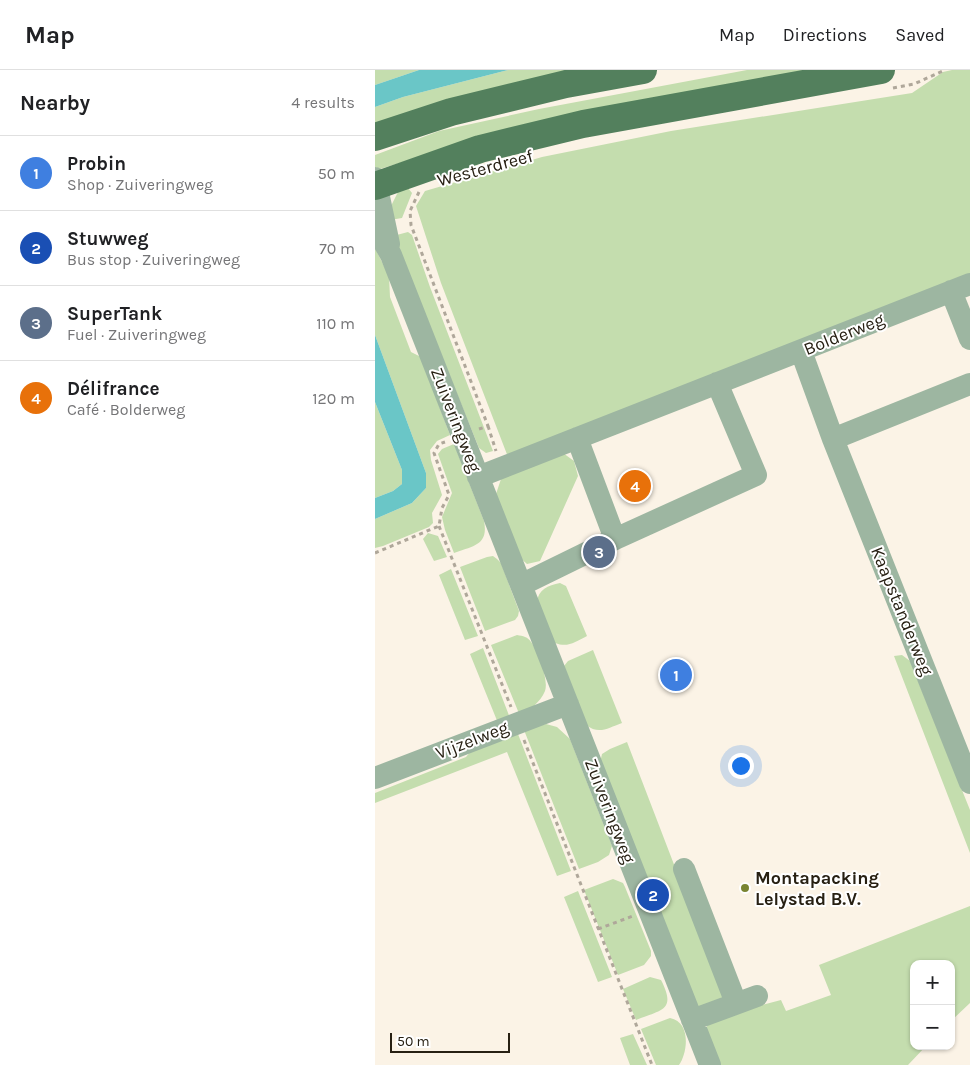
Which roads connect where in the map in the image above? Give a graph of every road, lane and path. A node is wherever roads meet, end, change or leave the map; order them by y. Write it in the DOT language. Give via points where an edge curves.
graph roads {
  1 [pos="643,70"];
  2 [pos="945,70"];
  3 [pos="884,79"];
  4 [pos="375,137"];
  5 [pos="376,183"];
  6 [pos="419,191"];
  7 [pos="375,227"];
  8 [pos="391,255"];
  9 [pos="960,287"];
  10 [pos="970,339"];
  11 [pos="801,351"];
  12 [pos="717,383"];
  13 [pos="970,384"];
  14 [pos="488,426"];
  15 [pos="462,436"];
  16 [pos="577,438"];
  17 [pos="833,440"];
  18 [pos="502,467"];
  19 [pos="478,477"];
  20 [pos="439,526"];
  21 [pos="615,539"];
  22 [pos="375,553"];
  23 [pos="521,585"];
  24 [pos="568,704"];
  25 [pos="517,723"];
  26 [pos="961,733"];
  27 [pos="375,778"];
  28 [pos="970,783"];
  29 [pos="684,869"];
  30 [pos="649,910"];
  31 [pos="598,929"];
  32 [pos="692,1020"];
  33 [pos="652,1065"];
  34 [pos="710,1065"];
  1 -- 4 [label="main road" via="566,84 451,112"];
  2 -- 3 [label="path" via="914,84"];
  3 -- 5 [label="main road, Westerdreef" via="583,124 480,150"];
  5 -- 8 [label="street, Zuiveringweg"];
  6 -- 14 [label="path, Westerdreef" via="410,211 411,225"];
  7 -- 8 [label="street, Zuiveringweg"];
  8 -- 15 [label="street, Zuiveringweg"];
  9 -- 10 [label="street"];
  9 -- 11 [label="street, Bolderweg"];
  11 -- 12 [label="street, Bolderweg"];
  11 -- 17 [label="street, Kaapstanderweg"];
  12 -- 16 [label="street, Bolderweg"];
  12 -- 21 [label="street" via="756,475"];
  13 -- 17 [label="street"];
  14 -- 15 [label="path"];
  14 -- 18 [label="path, Westerdreef"];
  15 -- 19 [label="street, Zuiveringweg"];
  15 -- 20 [label="path" via="439,444 434,453 449,495 441,508"];
  16 -- 18 [label="street, Bolderweg"];
  16 -- 21 [label="street"];
  17 -- 26 [label="street, Kaapstanderweg"];
  18 -- 19 [label="street, Bolderweg"];
  19 -- 23 [label="street, Zuiveringweg"];
  20 -- 22 [label="path"];
  20 -- 25 [label="path"];
  21 -- 23 [label="street"];
  23 -- 24 [label="street, Zuiveringweg"];
  24 -- 25 [label="street, Vijzelweg"];
  24 -- 30 [label="street, Zuiveringweg"];
  25 -- 27 [label="street, Vijzelweg"];
  25 -- 31 [label="path"];
  26 -- 28 [label="street, Kaapstanderweg"];
  29 -- 32 [label="street" via="747,1000"];
  30 -- 31 [label="path"];
  30 -- 32 [label="street, Zuiveringweg"];
  31 -- 33 [label="path"];
  32 -- 34 [label="street, Zuiveringweg"];
}
